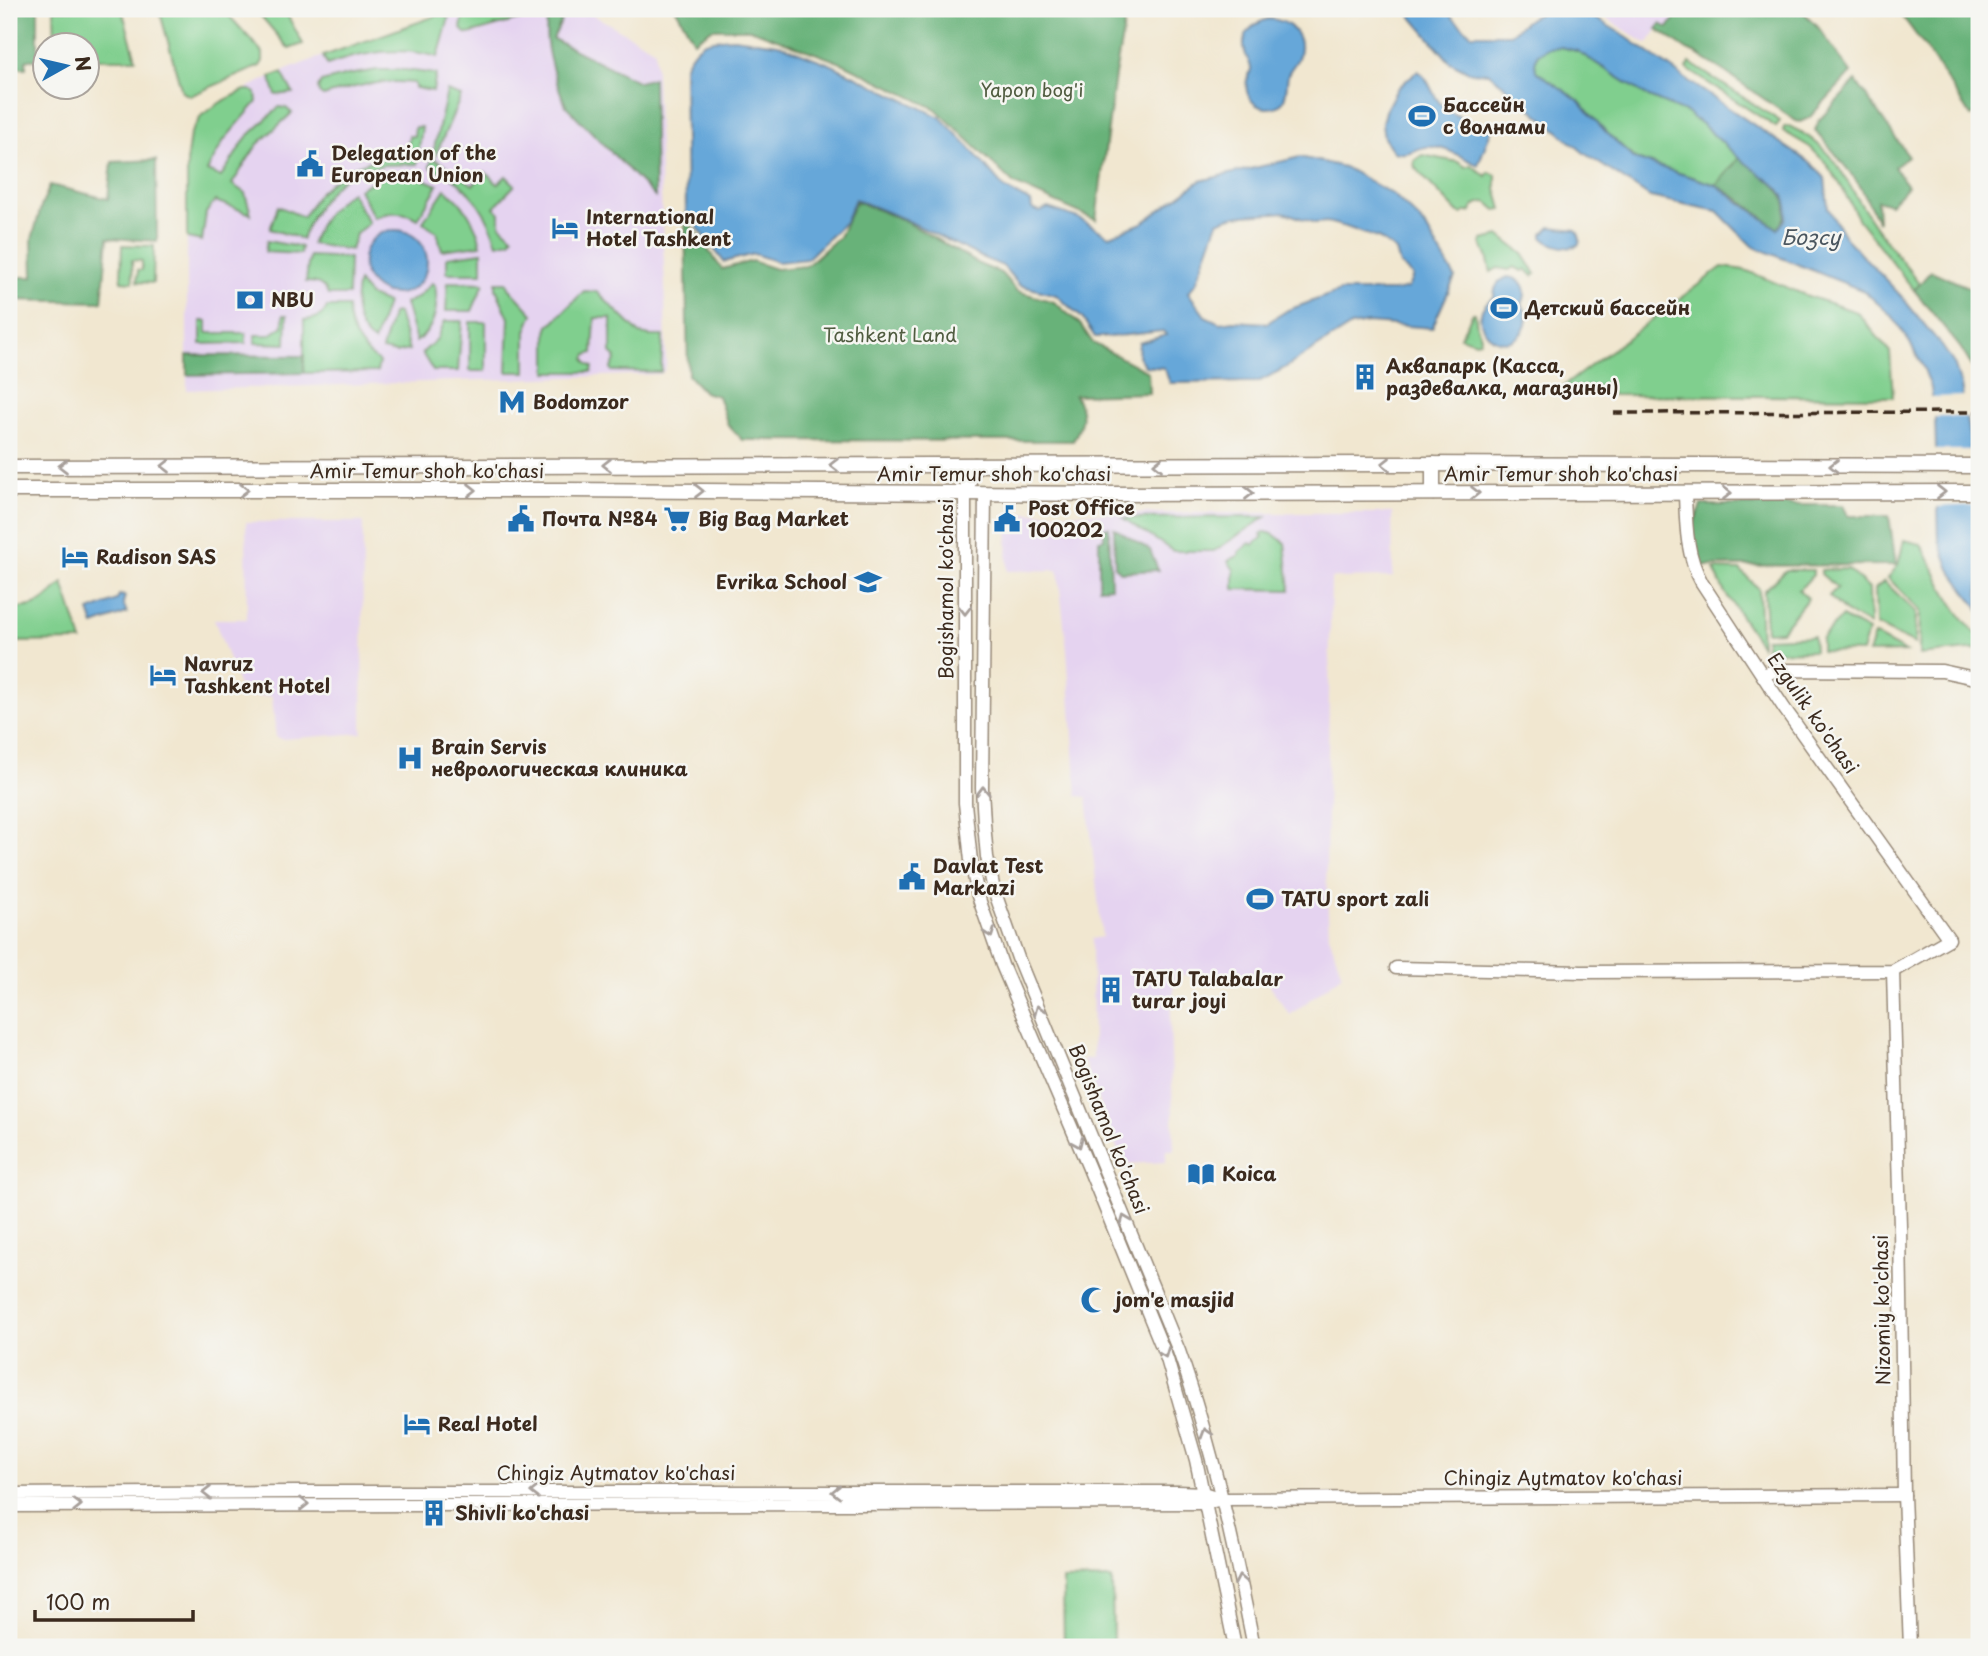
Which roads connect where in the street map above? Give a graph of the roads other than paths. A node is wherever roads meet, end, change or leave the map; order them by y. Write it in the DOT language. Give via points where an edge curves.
graph roads {
  1 [pos="975,464"];
  2 [pos="1433,464"];
  3 [pos="305,466"];
  4 [pos="1979,466"];
  5 [pos="9,467"];
  6 [pos="9,490"];
  7 [pos="305,490"];
  8 [pos="1979,492"];
  9 [pos="965,493"];
  10 [pos="985,493"];
  11 [pos="1433,493"];
  12 [pos="1685,493"];
  13 [pos="1763,675"];
  14 [pos="1979,679"];
  15 [pos="1396,968"];
  16 [pos="1893,971"];
  17 [pos="1094,1164"];
  18 [pos="9,1494"];
  19 [pos="1904,1495"];
  20 [pos="1204,1498"];
  21 [pos="1223,1499"];
  22 [pos="9,1506"];
  23 [pos="1235,1647"];
  24 [pos="1254,1647"];
  25 [pos="1910,1647"];
  2 -- 1 [label="main road, Amir Temur shoh ko'chasi, one-way"];
  1 -- 3 [label="main road, Amir Temur shoh ko'chasi, one-way"];
  1 -- 9 [label="main road, Bogishamol ko'chasi"];
  1 -- 10 [label="main road, Bogishamol ko'chasi"];
  4 -- 2 [label="main road, Amir Temur shoh ko'chasi, one-way"];
  2 -- 11 [label="main road"];
  3 -- 5 [label="main road, Amir Temur shoh ko'chasi, one-way"];
  3 -- 7 [label="main road"];
  6 -- 7 [label="main road, Amir Temur shoh ko'chasi, one-way"];
  7 -- 9 [label="main road, Amir Temur shoh ko'chasi, one-way"];
  12 -- 8 [label="main road, Amir Temur shoh ko'chasi, one-way"];
  9 -- 10 [label="main road, Amir Temur shoh ko'chasi"];
  9 -- 17 [label="main road, Bogishamol ko'chasi, one-way" via="965,803 972,869 995,947"];
  10 -- 11 [label="main road, Amir Temur shoh ko'chasi, one-way"];
  17 -- 10 [label="main road, Bogishamol ko'chasi, one-way" via="989,870 982,788"];
  11 -- 12 [label="main road, Amir Temur shoh ko'chasi, one-way"];
  12 -- 13 [label="main road, Ezgulik ko'chasi" via="1687,540 1697,574"];
  13 -- 14 [label="main road" via="1777,670 1942,671"];
  13 -- 16 [label="main road, Ezgulik ko'chasi" via="1949,939"];
  15 -- 16 [label="main road"];
  16 -- 19 [label="main road, Nizomiy ko'chasi"];
  17 -- 20 [label="main road, Bogishamol ko'chasi, one-way" via="1167,1359"];
  21 -- 17 [label="main road, Bogishamol ko'chasi, one-way" via="1179,1351"];
  20 -- 18 [label="main road, Chingiz Aytmatov ko'chasi, one-way"];
  19 -- 21 [label="main road, Chingiz Aytmatov ko'chasi"];
  19 -- 25 [label="main road, Nizomiy ko'chasi"];
  20 -- 21 [label="main road, Chingiz Aytmatov ko'chasi"];
  22 -- 20 [label="main road, Chingiz Aytmatov ko'chasi, one-way"];
  20 -- 23 [label="main road, Bogishamol ko'chasi"];
  24 -- 21 [label="main road, Bogishamol ko'chasi, one-way"];
}
